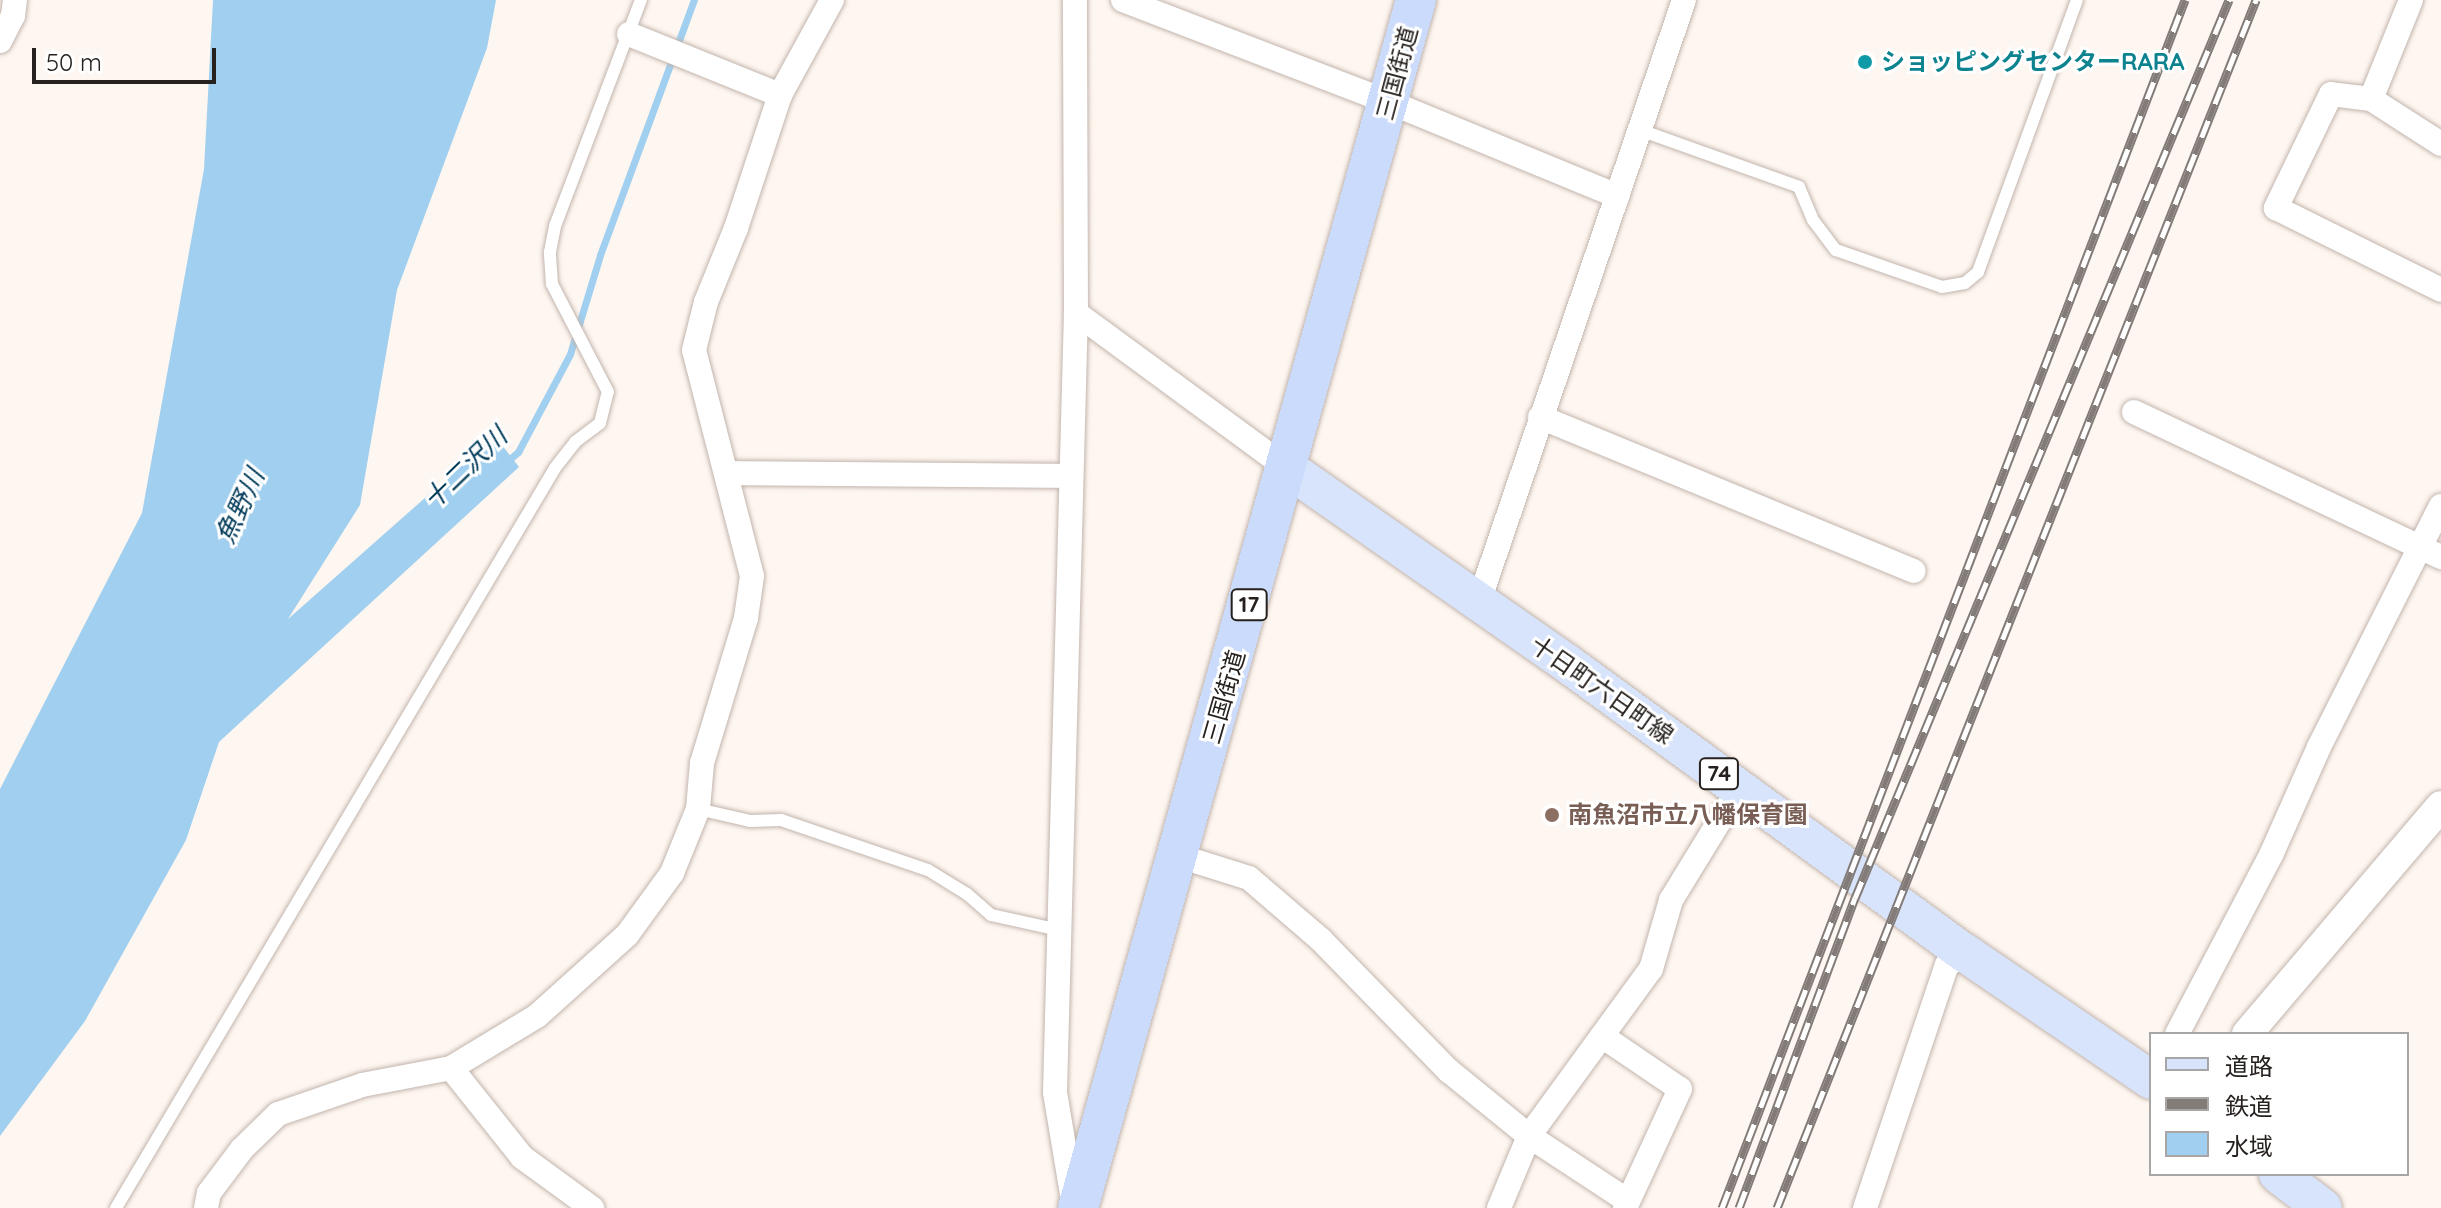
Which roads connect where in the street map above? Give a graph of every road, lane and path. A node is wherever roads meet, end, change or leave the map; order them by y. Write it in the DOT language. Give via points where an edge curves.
graph roads {
  1 [pos="15,0"];
  2 [pos="641,0"];
  3 [pos="832,0"];
  4 [pos="1075,0"];
  5 [pos="1123,0"];
  6 [pos="1416,0"];
  7 [pos="1684,0"];
  8 [pos="2077,0"];
  9 [pos="2411,0"];
  10 [pos="629,34"];
  11 [pos="0,41"];
  12 [pos="780,95"];
  13 [pos="2371,99"];
  14 [pos="1389,102"];
  15 [pos="1640,130"];
  16 [pos="2441,144"];
  17 [pos="1617,196"];
  18 [pos="2441,290"];
  19 [pos="1076,313"];
  20 [pos="2134,412"];
  21 [pos="1540,417"];
  22 [pos="1287,468"];
  23 [pos="727,473"];
  24 [pos="1069,476"];
  25 [pos="2441,506"];
  26 [pos="2432,552"];
  27 [pos="1914,571"];
  28 [pos="1478,604"];
  29 [pos="1739,789"];
  30 [pos="2441,806"];
  31 [pos="698,809"];
  32 [pos="1179,856"];
  33 [pos="1059,930"];
  34 [pos="1965,953"];
  35 [pos="2178,1032"];
  36 [pos="2249,1032"];
  37 [pos="1602,1036"];
  38 [pos="451,1068"];
  39 [pos="2149,1079"];
  40 [pos="1529,1136"];
  41 [pos="2281,1176"];
  42 [pos="1627,1205"];
  43 [pos="116,1208"];
  44 [pos="206,1208"];
  45 [pos="592,1208"];
  46 [pos="1076,1208"];
  47 [pos="1499,1208"];
  48 [pos="1865,1208"];
  49 [pos="2323,1208"];
  1 -- 11 [label="street"];
  2 -- 10 [label="lane"];
  3 -- 12 [label="street"];
  4 -- 19 [label="street"];
  5 -- 14 [label="street"];
  6 -- 14 [label="highway, 三国街道 / 17"];
  7 -- 15 [label="street"];
  8 -- 15 [label="lane" via="1978,272 1965,283 1942,287 1836,250 1813,220 1799,187"];
  9 -- 13 [label="street"];
  10 -- 12 [label="street"];
  10 -- 43 [label="lane" via="555,226 550,252 552,284 608,392 600,423 575,442 555,468"];
  12 -- 23 [label="street" via="694,350"];
  13 -- 16 [label="street"];
  13 -- 18 [label="street" via="2331,94 2276,208"];
  14 -- 17 [label="street"];
  14 -- 22 [label="highway, 三国街道 / 17"];
  15 -- 17 [label="street"];
  17 -- 21 [label="street"];
  19 -- 22 [label="street"];
  19 -- 24 [label="street"];
  20 -- 26 [label="street"];
  21 -- 27 [label="street"];
  21 -- 28 [label="street"];
  22 -- 28 [label="main road, 十日町六日町線 / 74"];
  22 -- 32 [label="highway, 三国街道 / 17"];
  23 -- 24 [label="street"];
  23 -- 31 [label="street" via="752,576 746,618 702,763"];
  24 -- 33 [label="street"];
  25 -- 26 [label="street"];
  26 -- 35 [label="street" via="2319,747 2271,855"];
  28 -- 29 [label="main road, 十日町六日町線 / 74"];
  29 -- 34 [label="main road, 十日町六日町線 / 74"];
  29 -- 37 [label="street" via="1671,900 1651,969"];
  30 -- 36 [label="street"];
  31 -- 33 [label="lane" via="750,821 781,820 928,870 991,915"];
  31 -- 38 [label="street" via="672,873 627,935 537,1016"];
  32 -- 40 [label="street" via="1249,878 1321,940 1449,1071"];
  32 -- 46 [label="highway, 三国街道 / 17"];
  33 -- 46 [label="street" via="1055,1092"];
  34 -- 39 [label="main road, 十日町六日町線 / 74"];
  34 -- 48 [label="street" via="1947,965"];
  37 -- 40 [label="street"];
  37 -- 42 [label="street" via="1680,1089"];
  38 -- 44 [label="street" via="362,1085 278,1114 242,1149 209,1193"];
  38 -- 45 [label="street" via="522,1157"];
  40 -- 42 [label="street"];
  40 -- 47 [label="street"];
  41 -- 49 [label="main road"];
}
